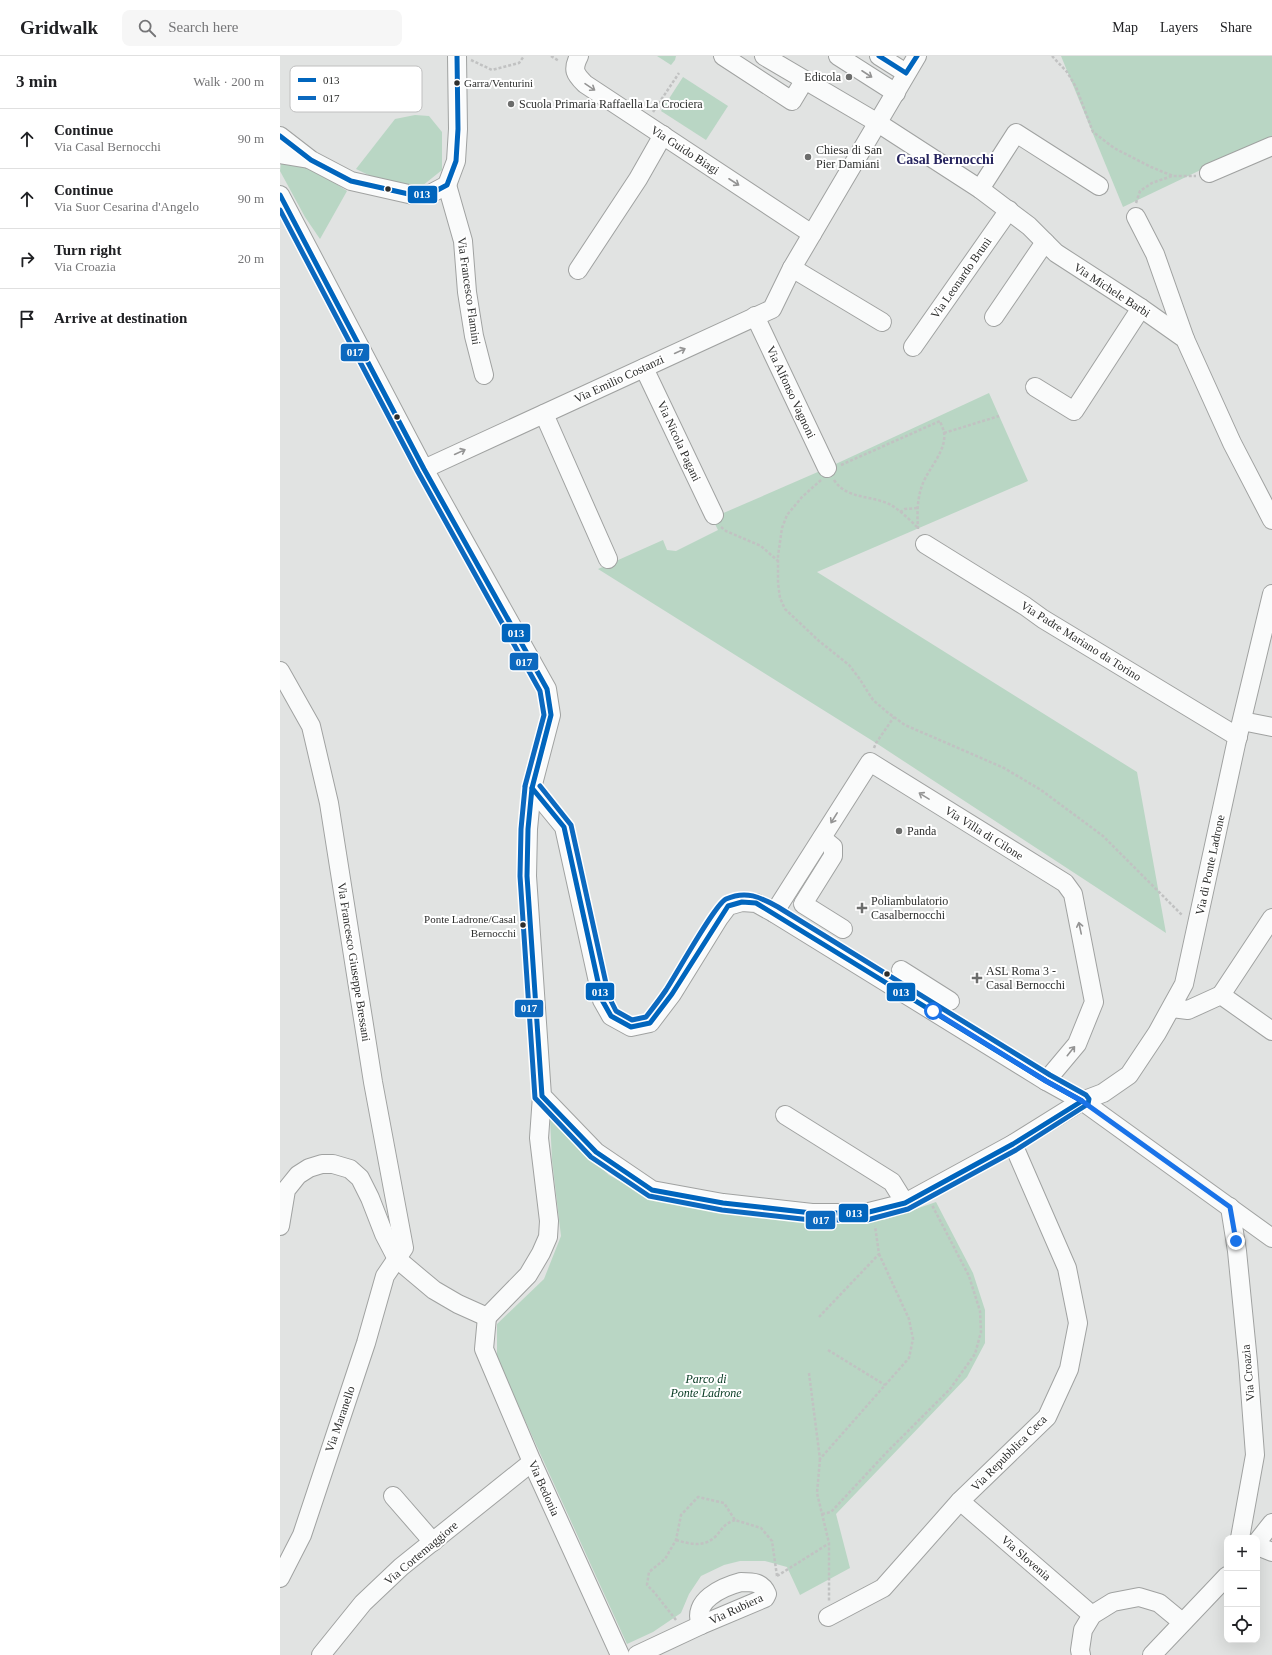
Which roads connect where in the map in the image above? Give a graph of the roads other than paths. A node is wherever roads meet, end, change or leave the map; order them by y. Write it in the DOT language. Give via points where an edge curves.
graph roads {
  1 [pos="579,56"];
  2 [pos="723,56"];
  3 [pos="764,56"];
  4 [pos="838,56"];
  5 [pos="879,56"];
  6 [pos="917,56"];
  7 [pos="462,57"];
  8 [pos="906,73"];
  9 [pos="804,81"];
  10 [pos="896,93"];
  11 [pos="878,123"];
  12 [pos="663,135"];
  13 [pos="280,136"];
  14 [pos="1272,146"];
  15 [pos="280,154"];
  16 [pos="311,160"];
  17 [pos="1209,173"];
  18 [pos="447,185"];
  19 [pos="1100,186"];
  20 [pos="980,189"];
  21 [pos="280,195"];
  22 [pos="1009,210"];
  23 [pos="1136,217"];
  24 [pos="812,234"];
  25 [pos="1045,242"];
  26 [pos="792,268"];
  27 [pos="578,270"];
  28 [pos="1141,308"];
  29 [pos="755,316"];
  30 [pos="994,317"];
  31 [pos="882,322"];
  32 [pos="1185,339"];
  33 [pos="913,347"];
  34 [pos="644,368"];
  35 [pos="484,375"];
  36 [pos="1035,387"];
  37 [pos="544,414"];
  38 [pos="424,469"];
  39 [pos="828,470"];
  40 [pos="716,519"];
  41 [pos="1272,520"];
  42 [pos="925,544"];
  43 [pos="608,559"];
  44 [pos="1272,594"];
  45 [pos="280,671"];
  46 [pos="1272,727"];
  47 [pos="1240,729"];
  48 [pos="532,788"];
  49 [pos="822,838"];
  50 [pos="774,913"];
  51 [pos="1272,918"];
  52 [pos="843,929"];
  53 [pos="901,970"];
  54 [pos="1221,995"];
  55 [pos="950,1001"];
  56 [pos="1172,1008"];
  57 [pos="1272,1031"];
  58 [pos="1046,1081"];
  59 [pos="542,1096"];
  60 [pos="1082,1101"];
  61 [pos="785,1115"];
  62 [pos="1013,1144"];
  63 [pos="283,1185"];
  64 [pos="905,1203"];
  65 [pos="1230,1207"];
  66 [pos="280,1226"];
  67 [pos="1272,1238"];
  68 [pos="397,1259"];
  69 [pos="487,1317"];
  70 [pos="532,1462"];
  71 [pos="393,1496"];
  72 [pos="960,1501"];
  73 [pos="1271,1527"];
  74 [pos="1241,1535"];
  75 [pos="1260,1539"];
  76 [pos="433,1542"];
  77 [pos="1260,1547"];
  78 [pos="1272,1552"];
  79 [pos="280,1578"];
  80 [pos="1224,1579"];
  81 [pos="1092,1615"];
  82 [pos="828,1618"];
  83 [pos="1182,1622"];
  84 [pos="693,1629"];
  85 [pos="321,1655"];
  86 [pos="620,1655"];
  87 [pos="637,1655"];
  88 [pos="1081,1655"];
  89 [pos="1152,1655"];
  1 -- 12 [label="street, Via Guido Biagi, one-way" via="575,65 577,76 585,84"];
  2 -- 9 [label="street" via="792,101"];
  3 -- 9 [label="street, Via Michele Barbi"];
  4 -- 10 [label="street, one-way"];
  5 -- 8 [label="street"];
  6 -- 8 [label="street"];
  7 -- 18 [label="street" via="456,161"];
  8 -- 10 [label="street"];
  9 -- 11 [label="street, Via Michele Barbi"];
  10 -- 11 [label="street"];
  11 -- 20 [label="street, Via Michele Barbi"];
  11 -- 24 [label="street"];
  12 -- 24 [label="street, Via Guido Biagi, one-way"];
  12 -- 27 [label="street" via="638,179"];
  13 -- 16 [label="street"];
  14 -- 17 [label="street"];
  15 -- 16 [label="street"];
  16 -- 18 [label="street" via="351,181 413,195 430,194"];
  18 -- 35 [label="street, Via Francesco Flamini" via="463,241 467,292"];
  19 -- 20 [label="street" via="1016,133"];
  20 -- 22 [label="street, Via Michele Barbi"];
  21 -- 38 [label="street"];
  22 -- 25 [label="street, Via Michele Barbi"];
  22 -- 33 [label="street, Via Leonardo Bruni"];
  23 -- 32 [label="street" via="1155,254"];
  24 -- 26 [label="street"];
  25 -- 28 [label="street, Via Michele Barbi" via="1056,253"];
  25 -- 30 [label="street"];
  26 -- 29 [label="street, Via Emilio Costanzi" via="772,309"];
  26 -- 31 [label="street"];
  28 -- 32 [label="street, Via Michele Barbi"];
  28 -- 36 [label="street" via="1074,411"];
  34 -- 29 [label="street, Via Emilio Costanzi, one-way"];
  29 -- 39 [label="street, Via Alfonso Vagnoni"];
  32 -- 41 [label="street" via="1232,443"];
  34 -- 37 [label="street, Via Emilio Costanzi"];
  34 -- 40 [label="street, Via Nicola Pagani"];
  38 -- 37 [label="street, Via Emilio Costanzi, one-way"];
  37 -- 43 [label="street"];
  38 -- 48 [label="street" via="547,690 551,715"];
  42 -- 47 [label="street, Via Padre Mariano da Torino" via="1025,606 1043,620"];
  44 -- 47 [label="street, Via di Ponte Ladrone"];
  45 -- 68 [label="street, Via Francesco Giuseppe Bressani" via="311,726 329,803 373,1082 404,1248"];
  46 -- 47 [label="street"];
  47 -- 56 [label="street, Via di Ponte Ladrone" via="1184,984"];
  48 -- 50 [label="street" via="564,827 602,1000 611,1016 631,1027 650,1023 672,994 728,906 742,902 756,903"];
  48 -- 59 [label="street" via="527,876"];
  49 -- 50 [label="street"];
  49 -- 52 [label="street" via="833,847 833,856 803,904"];
  58 -- 49 [label="street, Via Villa di Cilone, one-way" via="1077,1044 1094,1002 1073,894 1065,883 870,762"];
  50 -- 58 [label="street"];
  51 -- 54 [label="street"];
  53 -- 55 [label="street"];
  54 -- 56 [label="street" via="1188,1010"];
  54 -- 57 [label="street"];
  56 -- 60 [label="street, Via di Ponte Ladrone" via="1129,1075 1104,1093"];
  58 -- 60 [label="street"];
  59 -- 64 [label="street, Via di Ponte Ladrone" via="596,1152 652,1190 723,1203 812,1213 865,1213"];
  59 -- 69 [label="street" via="539,1138 549,1220 548,1236 528,1274"];
  60 -- 62 [label="street, Via di Ponte Ladrone"];
  60 -- 65 [label="street"];
  61 -- 64 [label="street" via="892,1182"];
  62 -- 64 [label="street, Via di Ponte Ladrone"];
  62 -- 72 [label="street, Via Repubblica Ceca" via="1067,1268 1078,1323 1069,1369 1047,1417"];
  63 -- 66 [label="street"];
  63 -- 68 [label="street" via="309,1168 322,1164 350,1169 360,1178"];
  65 -- 67 [label="street"];
  65 -- 74 [label="street, Via Croazia" via="1248,1362 1254,1456"];
  68 -- 69 [label="street" via="434,1290"];
  68 -- 79 [label="street, Via Maranello" via="385,1276 366,1343 302,1535"];
  69 -- 70 [label="street, Via Bedonia" via="484,1349"];
  70 -- 76 [label="street, Via Cortemaggiore"];
  70 -- 86 [label="street, Via Bedonia"];
  71 -- 76 [label="street"];
  72 -- 81 [label="street, Via Slovenia"];
  72 -- 82 [label="street, Via Repubblica Ceca" via="883,1588"];
  73 -- 75 [label="street"];
  76 -- 85 [label="street, Via Cortemaggiore" via="363,1603"];
  77 -- 78 [label="street"];
  80 -- 83 [label="street"];
  81 -- 83 [label="street" via="1113,1602 1139,1597 1159,1603"];
  81 -- 88 [label="street" via="1083,1630"];
  83 -- 89 [label="street"];
  84 -- 84 [label="street, Via Rubiera" via="709,1596 741,1582 771,1582 765,1598"];
  84 -- 87 [label="street, Via Rubiera"];
}
